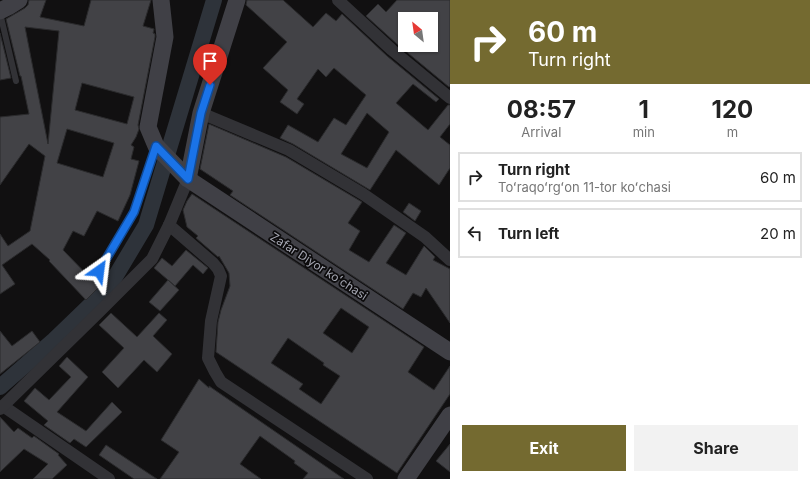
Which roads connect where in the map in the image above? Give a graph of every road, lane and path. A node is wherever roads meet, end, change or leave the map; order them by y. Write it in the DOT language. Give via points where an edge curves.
graph roads {
  1 [pos="19,0"];
  2 [pos="161,0"];
  3 [pos="237,0"];
  4 [pos="338,0"];
  5 [pos="0,12"];
  6 [pos="16,81"];
  7 [pos="450,98"];
  8 [pos="201,113"];
  9 [pos="157,147"];
  10 [pos="184,175"];
  11 [pos="169,225"];
  12 [pos="450,260"];
  13 [pos="99,271"];
  14 [pos="450,352"];
  15 [pos="1,408"];
  16 [pos="450,415"];
  17 [pos="109,479"];
  18 [pos="367,479"];
  19 [pos="406,479"];
  1 -- 5 [label="street"];
  2 -- 9 [label="street" via="165,37 148,127"];
  3 -- 8 [label="street"];
  4 -- 7 [label="street" via="392,50"];
  5 -- 6 [label="lane"];
  8 -- 10 [label="street"];
  8 -- 12 [label="street" via="289,150 363,194 425,237"];
  9 -- 10 [label="street, Zafar Diyor koʻchasi"];
  9 -- 13 [label="lane" via="134,212"];
  10 -- 11 [label="street"];
  10 -- 14 [label="street, Zafar Diyor koʻchasi"];
  11 -- 15 [label="street" via="152,259"];
  11 -- 18 [label="street" via="213,263 221,276 211,321 208,358 221,382"];
  15 -- 17 [label="street"];
  16 -- 19 [label="street"];
}
